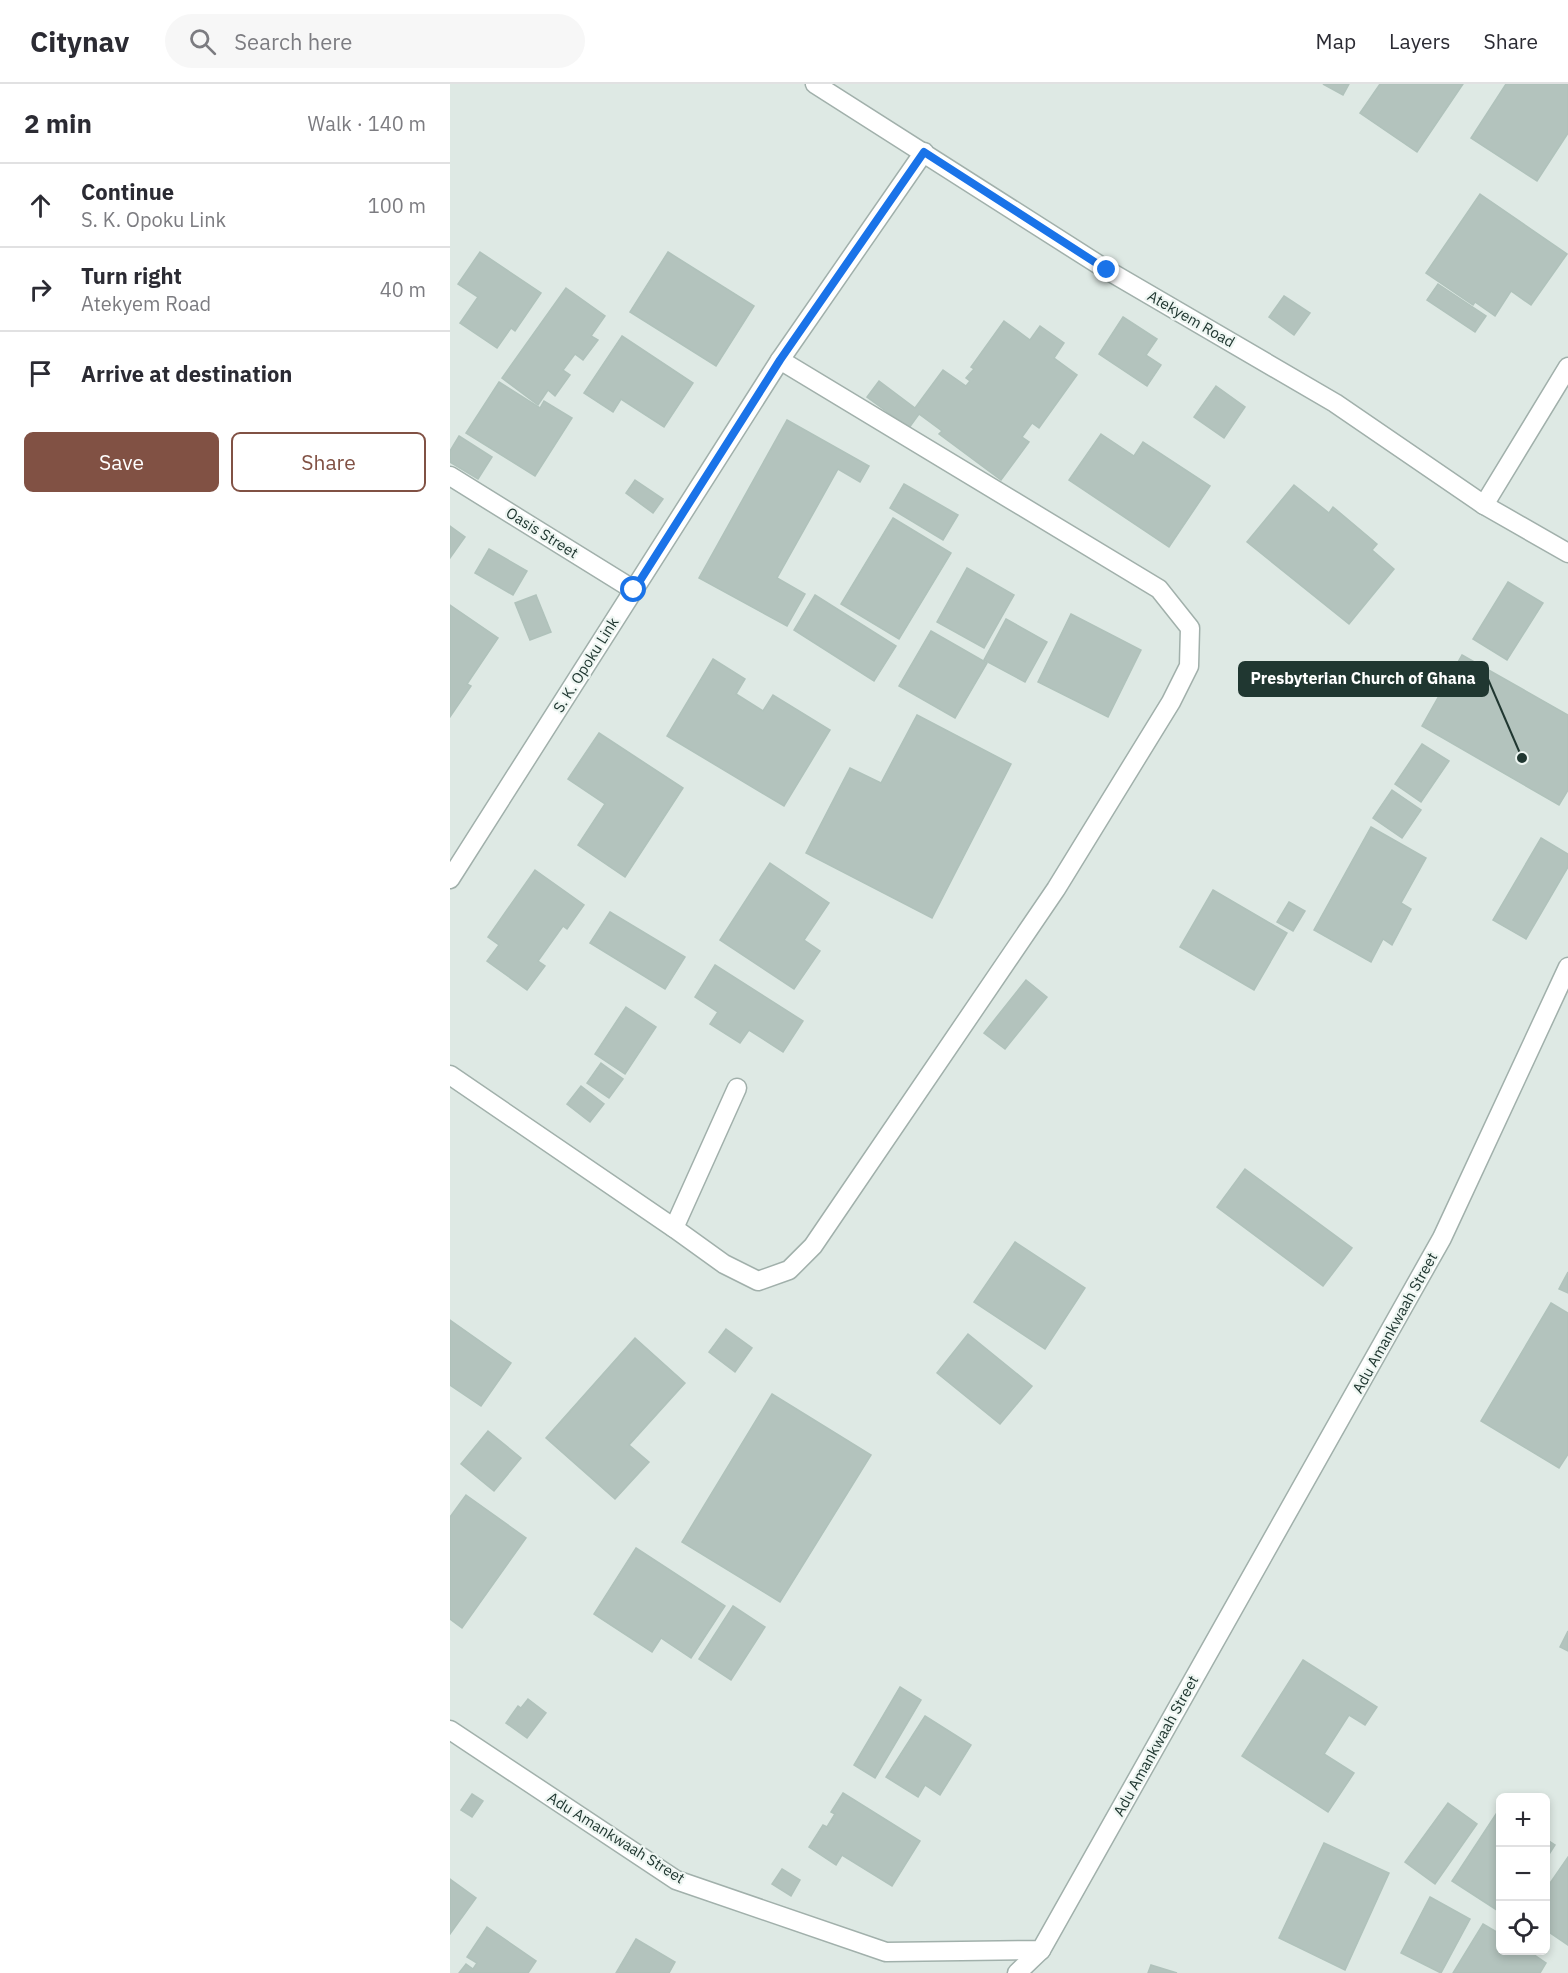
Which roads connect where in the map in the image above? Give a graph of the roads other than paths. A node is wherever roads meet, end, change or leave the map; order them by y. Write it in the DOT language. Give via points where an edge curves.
graph roads {
  1 [pos="815,84"];
  2 [pos="924,152"];
  3 [pos="780,360"];
  4 [pos="1568,367"];
  5 [pos="450,476"];
  6 [pos="1484,505"];
  7 [pos="1568,553"];
  8 [pos="634,590"];
  9 [pos="450,879"];
  10 [pos="1568,968"];
  11 [pos="450,1075"];
  12 [pos="737,1088"];
  13 [pos="674,1228"];
  14 [pos="450,1730"];
  15 [pos="1041,1950"];
  16 [pos="1017,1973"];
  1 -- 2 [label="street, Atekyem Road"];
  2 -- 3 [label="street, S. K. Opoku Link"];
  2 -- 6 [label="street, Atekyem Road" via="1107,270 1335,403"];
  3 -- 8 [label="street, S. K. Opoku Link"];
  3 -- 13 [label="street" via="1159,590 1190,628 1189,666 1056,889 813,1246 789,1270 758,1281 724,1264"];
  4 -- 6 [label="street"];
  5 -- 8 [label="street, Oasis Street"];
  6 -- 7 [label="street, Atekyem Road"];
  8 -- 9 [label="street, S. K. Opoku Link"];
  10 -- 15 [label="street, Adu Amankwaah Street" via="1442,1238"];
  11 -- 13 [label="street"];
  12 -- 13 [label="street"];
  14 -- 15 [label="street, Adu Amankwaah Street" via="676,1880 886,1952"];
  15 -- 16 [label="street"];
}
